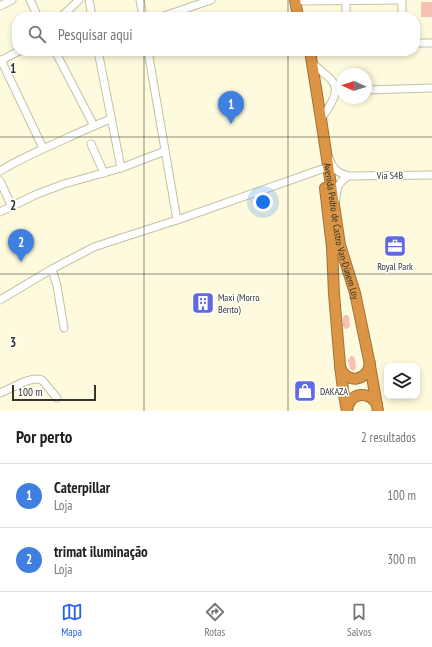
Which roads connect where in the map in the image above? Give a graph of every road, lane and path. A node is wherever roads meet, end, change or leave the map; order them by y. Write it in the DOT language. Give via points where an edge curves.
graph roads {
  1 [pos="12,0"];
  2 [pos="30,0"];
  3 [pos="79,0"];
  4 [pos="89,0"];
  5 [pos="140,0"];
  6 [pos="211,0"];
  7 [pos="300,0"];
  8 [pos="346,0"];
  9 [pos="402,0"];
  10 [pos="189,3"];
  11 [pos="0,6"];
  12 [pos="36,12"];
  13 [pos="66,12"];
  14 [pos="91,12"];
  15 [pos="142,12"];
  16 [pos="171,12"];
  17 [pos="299,12"];
  18 [pos="303,12"];
  19 [pos="346,12"];
  20 [pos="402,12"];
  21 [pos="420,43"];
  22 [pos="432,43"];
  23 [pos="12,54"];
  24 [pos="58,56"];
  25 [pos="99,56"];
  26 [pos="149,56"];
  27 [pos="305,56"];
  28 [pos="311,56"];
  29 [pos="1,60"];
  30 [pos="312,63"];
  31 [pos="334,83"];
  32 [pos="336,87"];
  33 [pos="432,88"];
  34 [pos="372,90"];
  35 [pos="336,96"];
  36 [pos="111,119"];
  37 [pos="321,119"];
  38 [pos="94,126"];
  39 [pos="324,137"];
  40 [pos="91,144"];
  41 [pos="43,148"];
  42 [pos="165,151"];
  43 [pos="120,168"];
  44 [pos="322,169"];
  45 [pos="0,171"];
  46 [pos="104,173"];
  47 [pos="432,175"];
  48 [pos="348,176"];
  49 [pos="0,181"];
  50 [pos="12,207"];
  51 [pos="0,212"];
  52 [pos="336,216"];
  53 [pos="177,220"];
  54 [pos="52,269"];
  55 [pos="0,300"];
  56 [pos="64,328"];
  57 [pos="369,360"];
  58 [pos="340,365"];
  59 [pos="0,392"];
  60 [pos="57,398"];
  61 [pos="377,409"];
  62 [pos="347,411"];
  1 -- 11 [label="street"];
  2 -- 12 [label="street"];
  3 -- 13 [label="street"];
  4 -- 14 [label="street"];
  5 -- 15 [label="street"];
  6 -- 10 [label="street"];
  7 -- 8 [label="street"];
  7 -- 17 [label="highway"];
  7 -- 18 [label="highway"];
  8 -- 9 [label="street"];
  8 -- 19 [label="street"];
  9 -- 20 [label="street"];
  10 -- 16 [label="street"];
  21 -- 22 [label="street"];
  23 -- 29 [label="street"];
  24 -- 38 [label="street"];
  25 -- 36 [label="street"];
  26 -- 42 [label="street"];
  27 -- 44 [label="highway, Avenida Pedro de Castro Van-Dúnem Loy"];
  28 -- 30 [label="highway, Avenida Pedro de Castro Van-Dúnem Loy"];
  29 -- 41 [label="street"];
  30 -- 31 [label="street"];
  30 -- 37 [label="highway, Avenida Pedro de Castro Van-Dúnem Loy"];
  31 -- 32 [label="street"];
  33 -- 34 [label="street"];
  35 -- 37 [label="street"];
  36 -- 38 [label="street"];
  36 -- 43 [label="street"];
  37 -- 39 [label="highway, Avenida Pedro de Castro Van-Dúnem Loy"];
  38 -- 41 [label="street"];
  39 -- 48 [label="street" via="334,170"];
  39 -- 52 [label="highway, Avenida Pedro de Castro Van-Dúnem Loy"];
  40 -- 46 [label="street"];
  41 -- 45 [label="street"];
  42 -- 43 [label="street"];
  42 -- 53 [label="street"];
  43 -- 46 [label="street"];
  44 -- 53 [label="street"];
  44 -- 58 [label="highway, Avenida Pedro de Castro Van-Dúnem Loy" via="332,247"];
  46 -- 50 [label="street" via="64,184"];
  47 -- 48 [label="street, Via S4B"];
  48 -- 52 [label="street" via="337,188"];
  49 -- 50 [label="street"];
  50 -- 51 [label="street"];
  52 -- 57 [label="highway, Avenida Pedro de Castro Van-Dúnem Loy" via="340,245 351,279"];
  53 -- 54 [label="street" via="94,247"];
  54 -- 55 [label="street"];
  54 -- 56 [label="street"];
  57 -- 58 [label="highway" via="367,372 356,378 344,374"];
  57 -- 61 [label="highway, Avenida Pedro de Castro Van-Dúnem Loy"];
  58 -- 62 [label="highway, Avenida Pedro de Castro Van-Dúnem Loy"];
  59 -- 60 [label="street" via="38,378"];
  61 -- 62 [label="highway" via="370,397 361,395 351,400"];
}
